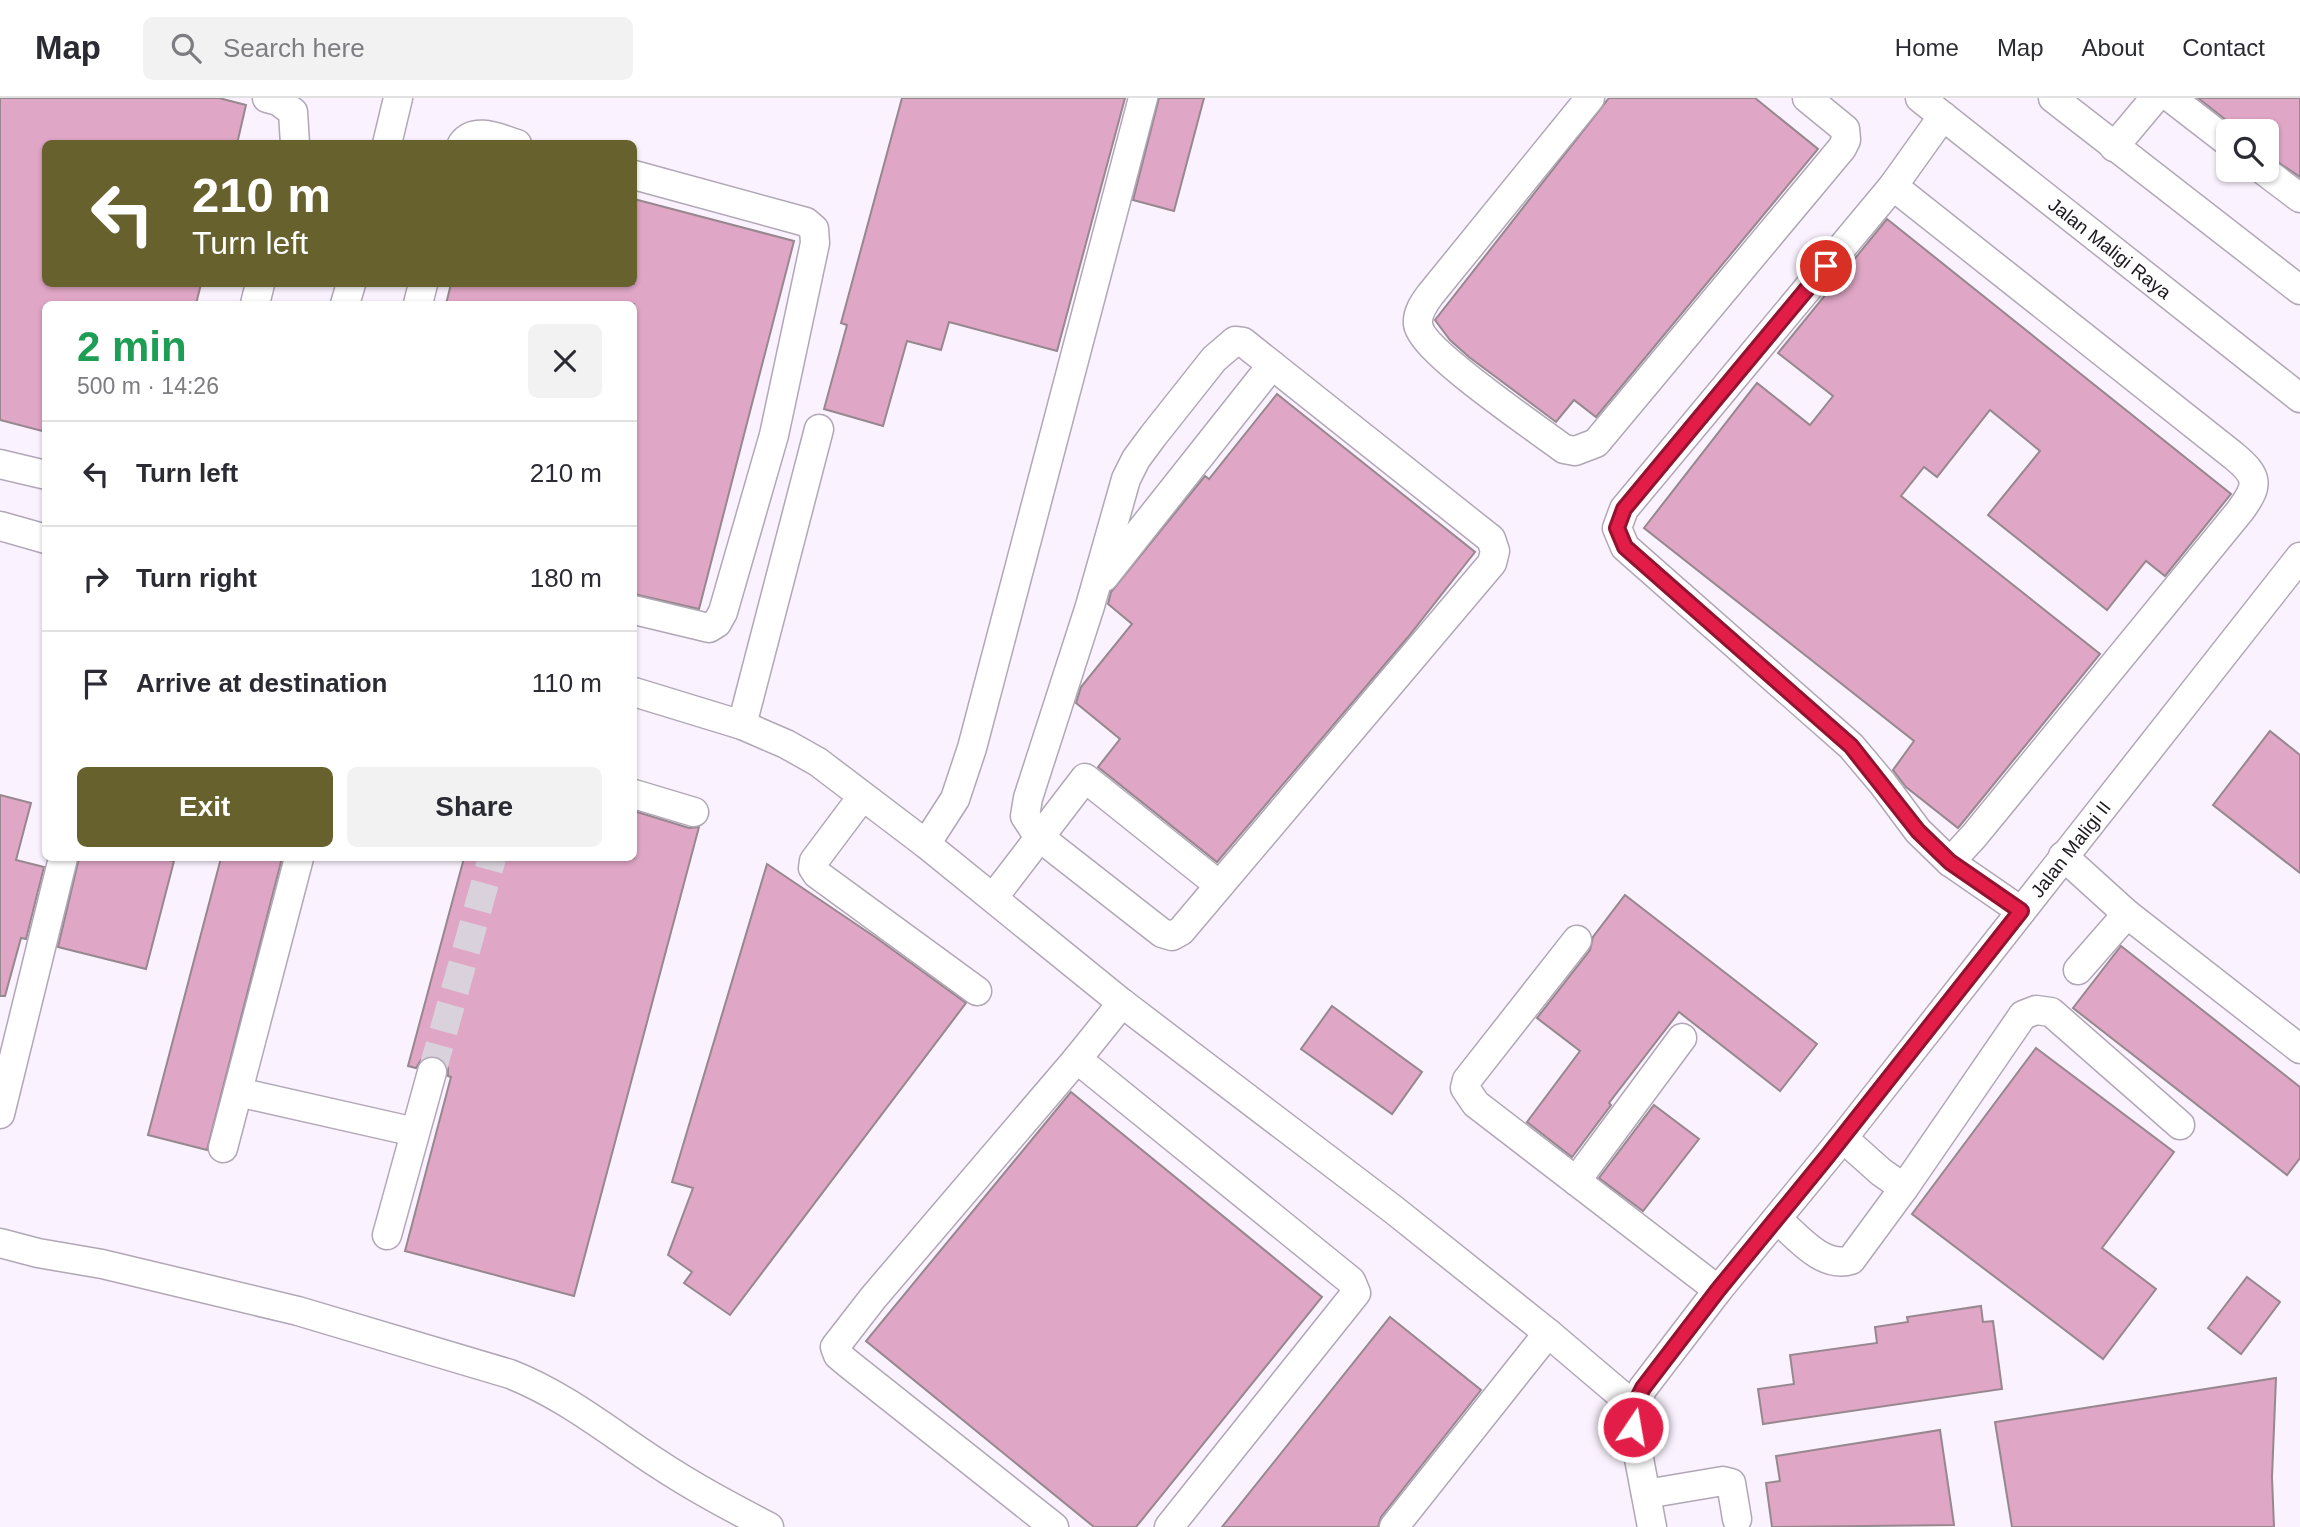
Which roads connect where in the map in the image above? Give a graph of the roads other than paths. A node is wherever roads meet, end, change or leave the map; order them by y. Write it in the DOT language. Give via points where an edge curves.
graph roads {
  1 [pos="267,98"];
  2 [pos="398,98"];
  3 [pos="1143,98"];
  4 [pos="1590,98"];
  5 [pos="1920,98"];
  6 [pos="2053,98"];
  7 [pos="2155,98"];
  8 [pos="2171,98"];
  9 [pos="1824,103"];
  10 [pos="1943,116"];
  11 [pos="2216,133"];
  12 [pos="295,140"];
  13 [pos="388,140"];
  14 [pos="465,140"];
  15 [pos="502,140"];
  16 [pos="2114,148"];
  17 [pos="637,176"];
  18 [pos="2279,182"];
  19 [pos="1893,186"];
  20 [pos="2300,198"];
  21 [pos="2300,290"];
  22 [pos="1272,365"];
  23 [pos="2300,398"];
  24 [pos="819,429"];
  25 [pos="0,464"];
  26 [pos="42,474"];
  27 [pos="0,526"];
  28 [pos="42,538"];
  29 [pos="2300,558"];
  30 [pos="1096,587"];
  31 [pos="637,611"];
  32 [pos="637,693"];
  33 [pos="742,725"];
  34 [pos="637,795"];
  35 [pos="862,797"];
  36 [pos="694,812"];
  37 [pos="1038,836"];
  38 [pos="926,845"];
  39 [pos="2063,856"];
  40 [pos="62,861"];
  41 [pos="298,861"];
  42 [pos="1950,862"];
  43 [pos="1219,885"];
  44 [pos="993,898"];
  45 [pos="2021,911"];
  46 [pos="2127,915"];
  47 [pos="1577,940"];
  48 [pos="2078,970"];
  49 [pos="977,991"];
  50 [pos="1122,1003"];
  51 [pos="1682,1038"];
  52 [pos="2300,1049"];
  53 [pos="1077,1059"];
  54 [pos="432,1072"];
  55 [pos="238,1092"];
  56 [pos="0,1114"];
  57 [pos="2180,1125"];
  58 [pos="415,1132"];
  59 [pos="1843,1138"];
  60 [pos="223,1148"];
  61 [pos="1576,1181"];
  62 [pos="1903,1188"];
  63 [pos="1777,1219"];
  64 [pos="387,1235"];
  65 [pos="0,1243"];
  66 [pos="1718,1290"];
  67 [pos="1548,1334"];
  68 [pos="1634,1406"];
  69 [pos="1646,1494"];
  70 [pos="1737,1519"];
  71 [pos="769,1527"];
  72 [pos="1054,1527"];
  73 [pos="1169,1527"];
  74 [pos="1394,1527"];
  75 [pos="1652,1527"];
  1 -- 12 [label="street" via="293,112"];
  2 -- 13 [label="street"];
  3 -- 38 [label="street" via="972,748 954,799"];
  4 -- 9 [label="street" via="1430,295 1418,324 1423,337 1441,356 1564,449 1575,452 1596,443 1842,148 1845,129"];
  5 -- 10 [label="street, Jalan Maligi Raya"];
  6 -- 16 [label="street"];
  7 -- 16 [label="street"];
  8 -- 11 [label="street"];
  10 -- 19 [label="street"];
  10 -- 23 [label="street, Jalan Maligi Raya"];
  14 -- 15 [label="street" via="480,134"];
  16 -- 21 [label="street"];
  17 -- 31 [label="street" via="806,222 814,229 815,243 774,435 723,612 709,628"];
  18 -- 20 [label="street"];
  19 -- 42 [label="street" via="1624,509 1617,528 1625,547 1851,746 1918,831"];
  19 -- 42 [label="street" via="2249,468 2255,479 2253,493 2240,511"];
  22 -- 30 [label="street"];
  22 -- 30 [label="street" via="1243,342 1235,341 1214,359 1136,459"];
  22 -- 43 [label="street" via="1492,539 1495,551 1492,563"];
  24 -- 33 [label="street"];
  25 -- 26 [label="street"];
  27 -- 28 [label="street"];
  29 -- 39 [label="street, Jalan Maligi II"];
  30 -- 37 [label="street" via="1028,798 1025,816"];
  32 -- 33 [label="street"];
  33 -- 35 [label="street" via="818,762"];
  34 -- 36 [label="street"];
  35 -- 38 [label="street"];
  35 -- 49 [label="street" via="813,868"];
  37 -- 43 [label="street" via="1165,935 1181,931"];
  37 -- 43 [label="street" via="1084,778"];
  37 -- 44 [label="street"];
  38 -- 44 [label="street"];
  39 -- 45 [label="street, Jalan Maligi II"];
  39 -- 46 [label="street"];
  40 -- 56 [label="street"];
  41 -- 55 [label="street"];
  42 -- 45 [label="street"];
  44 -- 50 [label="street"];
  45 -- 59 [label="street, Jalan Maligi II"];
  46 -- 48 [label="street"];
  46 -- 52 [label="street"];
  47 -- 61 [label="street" via="1465,1088 1476,1104"];
  50 -- 53 [label="street"];
  50 -- 67 [label="street"];
  51 -- 61 [label="street"];
  53 -- 72 [label="street" via="835,1347 850,1365"];
  53 -- 73 [label="street" via="1355,1285 1352,1299"];
  54 -- 58 [label="street"];
  55 -- 58 [label="street"];
  55 -- 60 [label="street"];
  57 -- 62 [label="street" via="2051,1012 2036,1010 2023,1015"];
  58 -- 64 [label="street"];
  59 -- 62 [label="street"];
  59 -- 63 [label="street, Jalan Maligi II"];
  61 -- 66 [label="street"];
  62 -- 63 [label="street" via="1851,1261 1840,1264 1820,1256"];
  63 -- 66 [label="street, Jalan Maligi II"];
  65 -- 71 [label="street" via="298,1311 538,1384 702,1492"];
  66 -- 68 [label="street, Jalan Maligi II"];
  67 -- 68 [label="street"];
  67 -- 74 [label="street"];
  68 -- 69 [label="street" via="1633,1427"];
  69 -- 70 [label="street" via="1731,1483"];
  69 -- 75 [label="street"];
}
